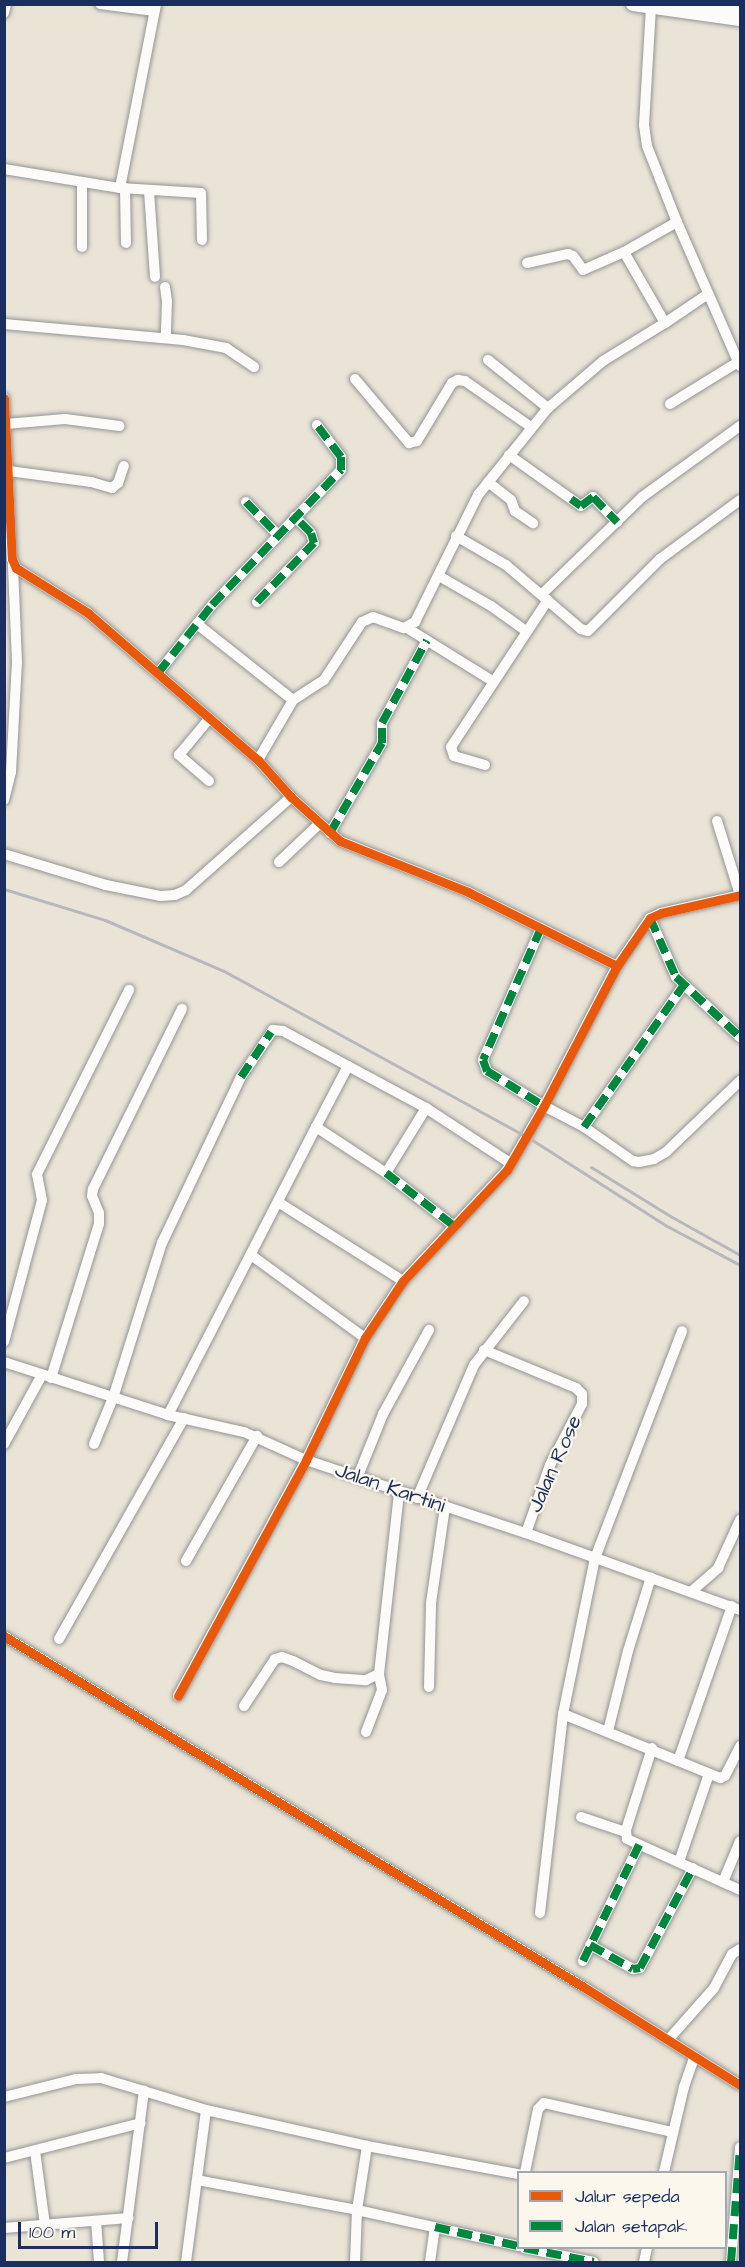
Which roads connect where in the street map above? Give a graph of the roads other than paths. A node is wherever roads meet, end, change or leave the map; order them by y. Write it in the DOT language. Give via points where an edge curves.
graph roads {
  1 [pos="6,4"];
  2 [pos="100,4"];
  3 [pos="633,4"];
  4 [pos="702,4"];
  5 [pos="156,8"];
  6 [pos="651,8"];
  7 [pos="741,9"];
  8 [pos="4,13"];
  9 [pos="741,19"];
  10 [pos="4,169"];
  11 [pos="82,182"];
  12 [pos="123,188"];
  13 [pos="148,191"];
  14 [pos="677,222"];
  15 [pos="202,240"];
  16 [pos="126,243"];
  17 [pos="82,247"];
  18 [pos="624,252"];
  19 [pos="527,263"];
  20 [pos="155,277"];
  21 [pos="165,287"];
  22 [pos="708,294"];
  23 [pos="666,323"];
  24 [pos="4,324"];
  25 [pos="166,338"];
  26 [pos="488,360"];
  27 [pos="740,364"];
  28 [pos="254,367"];
  29 [pos="355,379"];
  30 [pos="4,398"];
  31 [pos="5,403"];
  32 [pos="670,404"];
  33 [pos="548,408"];
  34 [pos="6,424"];
  35 [pos="317,425"];
  36 [pos="120,426"];
  37 [pos="741,426"];
  38 [pos="531,427"];
  39 [pos="510,455"];
  40 [pos="124,466"];
  41 [pos="9,471"];
  42 [pos="488,482"];
  43 [pos="741,500"];
  44 [pos="246,502"];
  45 [pos="295,517"];
  46 [pos="617,522"];
  47 [pos="533,523"];
  48 [pos="278,535"];
  49 [pos="456,536"];
  50 [pos="13,565"];
  51 [pos="439,576"];
  52 [pos="10,594"];
  53 [pos="545,597"];
  54 [pos="257,602"];
  55 [pos="197,624"];
  56 [pos="407,628"];
  57 [pos="526,631"];
  58 [pos="427,640"];
  59 [pos="158,673"];
  60 [pos="494,682"];
  61 [pos="293,700"];
  62 [pos="209,719"];
  63 [pos="258,760"];
  64 [pos="484,765"];
  65 [pos="209,781"];
  66 [pos="291,797"];
  67 [pos="4,800"];
  68 [pos="717,821"];
  69 [pos="319,824"];
  70 [pos="330,833"];
  71 [pos="4,854"];
  72 [pos="279,862"];
  73 [pos="740,895"];
  74 [pos="650,918"];
  75 [pos="541,928"];
  76 [pos="617,966"];
  77 [pos="683,986"];
  78 [pos="129,990"];
  79 [pos="182,1009"];
  80 [pos="741,1037"];
  81 [pos="348,1066"];
  82 [pos="741,1081"];
  83 [pos="543,1106"];
  84 [pos="426,1108"];
  85 [pos="316,1127"];
  86 [pos="584,1128"];
  87 [pos="510,1163"];
  88 [pos="386,1173"];
  89 [pos="278,1202"];
  90 [pos="454,1226"];
  91 [pos="251,1255"];
  92 [pos="403,1281"];
  93 [pos="524,1301"];
  94 [pos="429,1330"];
  95 [pos="682,1331"];
  96 [pos="365,1338"];
  97 [pos="4,1342"];
  98 [pos="484,1350"];
  99 [pos="4,1362"];
  100 [pos="46,1376"];
  101 [pos="113,1398"];
  102 [pos="168,1415"];
  103 [pos="183,1418"];
  104 [pos="257,1436"];
  105 [pos="4,1444"];
  106 [pos="94,1444"];
  107 [pos="306,1460"];
  108 [pos="358,1476"];
  109 [pos="399,1492"];
  110 [pos="417,1498"];
  111 [pos="445,1507"];
  112 [pos="741,1520"];
  113 [pos="526,1533"];
  114 [pos="596,1558"];
  115 [pos="186,1561"];
  116 [pos="651,1577"];
  117 [pos="692,1591"];
  118 [pos="736,1608"];
  119 [pos="4,1636"];
  120 [pos="59,1640"];
  121 [pos="379,1674"];
  122 [pos="429,1687"];
  123 [pos="178,1696"];
  124 [pos="244,1706"];
  125 [pos="563,1714"];
  126 [pos="608,1731"];
  127 [pos="366,1732"];
  128 [pos="741,1746"];
  129 [pos="652,1748"];
  130 [pos="678,1761"];
  131 [pos="709,1774"];
  132 [pos="581,1817"];
  133 [pos="625,1832"];
  134 [pos="741,1841"];
  135 [pos="639,1845"];
  136 [pos="679,1862"];
  137 [pos="693,1868"];
  138 [pos="723,1882"];
  139 [pos="741,1890"];
  140 [pos="540,1913"];
  141 [pos="590,1945"];
  142 [pos="739,1947"];
  143 [pos="583,1960"];
  144 [pos="668,2040"];
  145 [pos="693,2058"];
  146 [pos="741,2085"];
  147 [pos="144,2090"];
  148 [pos="4,2097"];
  149 [pos="206,2110"];
  150 [pos="141,2123"];
  151 [pos="674,2132"];
  152 [pos="367,2146"];
  153 [pos="741,2147"];
  154 [pos="35,2151"];
  155 [pos="4,2158"];
  156 [pos="525,2171"];
  157 [pos="664,2171"];
  158 [pos="517,2174"];
  159 [pos="197,2180"];
  160 [pos="357,2210"];
  161 [pos="129,2218"];
  162 [pos="96,2221"];
  163 [pos="45,2225"];
  164 [pos="4,2228"];
  165 [pos="435,2228"];
  166 [pos="517,2246"];
  167 [pos="530,2249"];
  168 [pos="564,2260"];
  169 [pos="99,2262"];
  170 [pos="122,2262"];
  171 [pos="186,2262"];
  172 [pos="356,2262"];
  173 [pos="430,2262"];
  174 [pos="594,2262"];
  175 [pos="731,2262"];
  1 -- 8 [label="street"];
  2 -- 5 [label="street"];
  3 -- 6 [label="main road"];
  4 -- 7 [label="main road"];
  5 -- 12 [label="street"];
  6 -- 9 [label="main road"];
  6 -- 14 [label="street" via="645,137"];
  10 -- 11 [label="street"];
  11 -- 12 [label="street"];
  11 -- 17 [label="street"];
  12 -- 13 [label="street"];
  12 -- 16 [label="street"];
  13 -- 15 [label="street" via="201,193"];
  13 -- 20 [label="street"];
  14 -- 18 [label="street"];
  14 -- 22 [label="street"];
  18 -- 19 [label="street" via="583,270 568,254"];
  18 -- 23 [label="street"];
  21 -- 25 [label="street"];
  22 -- 23 [label="street"];
  22 -- 27 [label="street"];
  23 -- 33 [label="street" via="603,361"];
  24 -- 25 [label="street"];
  25 -- 28 [label="street" via="226,348"];
  26 -- 33 [label="street"];
  27 -- 32 [label="street"];
  29 -- 38 [label="street" via="409,443 417,441 453,383 459,380"];
  30 -- 31 [label="street"];
  31 -- 34 [label="street"];
  33 -- 38 [label="street"];
  34 -- 36 [label="street" via="64,419"];
  34 -- 41 [label="street"];
  35 -- 45 [label="street" via="341,457 342,467"];
  37 -- 46 [label="street" via="651,490"];
  38 -- 39 [label="street"];
  39 -- 42 [label="street"];
  39 -- 46 [label="street" via="581,506 593,497"];
  40 -- 41 [label="street" via="112,488"];
  41 -- 50 [label="street"];
  42 -- 47 [label="street"];
  42 -- 49 [label="street"];
  43 -- 53 [label="street" via="660,559 588,631"];
  44 -- 48 [label="street"];
  45 -- 48 [label="street"];
  45 -- 54 [label="street" via="311,533 314,543"];
  46 -- 53 [label="street"];
  48 -- 55 [label="street"];
  49 -- 51 [label="street"];
  49 -- 53 [label="street" via="506,565"];
  50 -- 52 [label="street"];
  50 -- 59 [label="street" via="88,613"];
  51 -- 56 [label="street"];
  51 -- 57 [label="street"];
  52 -- 67 [label="street" via="17,662 11,772"];
  53 -- 57 [label="street"];
  55 -- 59 [label="street"];
  55 -- 61 [label="street"];
  56 -- 58 [label="street"];
  56 -- 61 [label="street" via="379,618 366,619 324,680"];
  57 -- 60 [label="street"];
  58 -- 60 [label="street"];
  58 -- 70 [label="street" via="382,723 382,743"];
  59 -- 62 [label="street"];
  60 -- 64 [label="street" via="451,749 454,756"];
  61 -- 63 [label="street"];
  62 -- 63 [label="street"];
  62 -- 65 [label="street" via="179,755"];
  63 -- 66 [label="street"];
  66 -- 69 [label="street"];
  66 -- 71 [label="street" via="186,890 175,895 160,896 106,885"];
  68 -- 73 [label="street"];
  69 -- 70 [label="street"];
  69 -- 72 [label="street"];
  70 -- 75 [label="street" via="351,846 460,889"];
  73 -- 74 [label="street"];
  74 -- 76 [label="street"];
  74 -- 77 [label="street" via="670,968"];
  75 -- 76 [label="street"];
  75 -- 83 [label="street" via="483,1060 487,1071"];
  76 -- 83 [label="street"];
  77 -- 80 [label="street"];
  77 -- 86 [label="street"];
  78 -- 97 [label="street" via="38,1174 42,1200"];
  79 -- 100 [label="street" via="93,1189 99,1224"];
  81 -- 84 [label="street"];
  81 -- 85 [label="street"];
  81 -- 101 [label="street" via="284,1031 271,1032 241,1077 156,1257"];
  82 -- 86 [label="street" via="654,1159 633,1161"];
  83 -- 86 [label="street"];
  83 -- 87 [label="street"];
  84 -- 87 [label="street"];
  84 -- 88 [label="street"];
  85 -- 88 [label="street"];
  85 -- 89 [label="street"];
  87 -- 90 [label="street"];
  88 -- 90 [label="street"];
  89 -- 91 [label="street"];
  89 -- 92 [label="street"];
  90 -- 92 [label="street"];
  91 -- 96 [label="street"];
  91 -- 102 [label="street"];
  92 -- 96 [label="street"];
  93 -- 98 [label="street"];
  94 -- 108 [label="street" via="383,1414"];
  95 -- 114 [label="street"];
  96 -- 107 [label="street"];
  98 -- 110 [label="street" via="441,1437"];
  98 -- 113 [label="street, Jalan Rose" via="576,1388 582,1394 582,1404 550,1466"];
  99 -- 100 [label="street, Jalan Kartini"];
  100 -- 101 [label="street, Jalan Kartini"];
  100 -- 105 [label="street"];
  101 -- 102 [label="street, Jalan Kartini"];
  101 -- 106 [label="street"];
  102 -- 103 [label="street, Jalan Kartini"];
  103 -- 104 [label="street, Jalan Kartini"];
  103 -- 120 [label="street"];
  104 -- 107 [label="street, Jalan Kartini"];
  104 -- 115 [label="street"];
  107 -- 108 [label="street, Jalan Kartini"];
  107 -- 123 [label="street"];
  108 -- 109 [label="street, Jalan Kartini"];
  109 -- 110 [label="street, Jalan Kartini"];
  109 -- 121 [label="street"];
  110 -- 111 [label="street, Jalan Kartini"];
  111 -- 113 [label="street, Jalan Kartini"];
  111 -- 122 [label="street" via="431,1603"];
  112 -- 117 [label="street" via="718,1568"];
  113 -- 114 [label="street, Jalan Kartini"];
  114 -- 116 [label="street, Jalan Kartini"];
  114 -- 125 [label="street"];
  116 -- 117 [label="street, Jalan Kartini"];
  116 -- 126 [label="street"];
  117 -- 118 [label="street, Jalan Kartini"];
  118 -- 130 [label="street"];
  119 -- 144 [label="street"];
  121 -- 124 [label="street" via="366,1680 335,1678 282,1657 275,1659"];
  121 -- 127 [label="street" via="382,1690"];
  125 -- 126 [label="street"];
  125 -- 140 [label="street"];
  126 -- 129 [label="street"];
  128 -- 131 [label="street" via="725,1776"];
  129 -- 130 [label="street"];
  129 -- 133 [label="street"];
  130 -- 131 [label="street"];
  131 -- 136 [label="street"];
  132 -- 133 [label="street"];
  133 -- 135 [label="street" via="629,1842"];
  134 -- 138 [label="street"];
  135 -- 136 [label="street"];
  135 -- 141 [label="street"];
  136 -- 137 [label="street"];
  137 -- 138 [label="street"];
  137 -- 141 [label="street" via="640,1968 633,1970"];
  138 -- 139 [label="street"];
  141 -- 143 [label="street"];
  142 -- 144 [label="street" via="714,1988"];
  144 -- 145 [label="street"];
  145 -- 146 [label="street"];
  145 -- 151 [label="street"];
  147 -- 148 [label="street" via="88,2077"];
  147 -- 149 [label="street"];
  147 -- 150 [label="street"];
  149 -- 152 [label="street"];
  149 -- 159 [label="street"];
  150 -- 154 [label="street"];
  150 -- 161 [label="street"];
  151 -- 156 [label="street" via="544,2103 538,2109"];
  151 -- 157 [label="street"];
  152 -- 158 [label="street"];
  152 -- 160 [label="street"];
  153 -- 175 [label="street"];
  154 -- 155 [label="street"];
  154 -- 163 [label="street"];
  159 -- 160 [label="street"];
  159 -- 171 [label="street"];
  160 -- 165 [label="street"];
  160 -- 172 [label="street"];
  161 -- 162 [label="street"];
  161 -- 170 [label="street"];
  162 -- 163 [label="street"];
  162 -- 169 [label="street"];
  163 -- 164 [label="street"];
  165 -- 166 [label="street"];
  165 -- 173 [label="street"];
  167 -- 168 [label="street"];
  168 -- 174 [label="street"];
}
